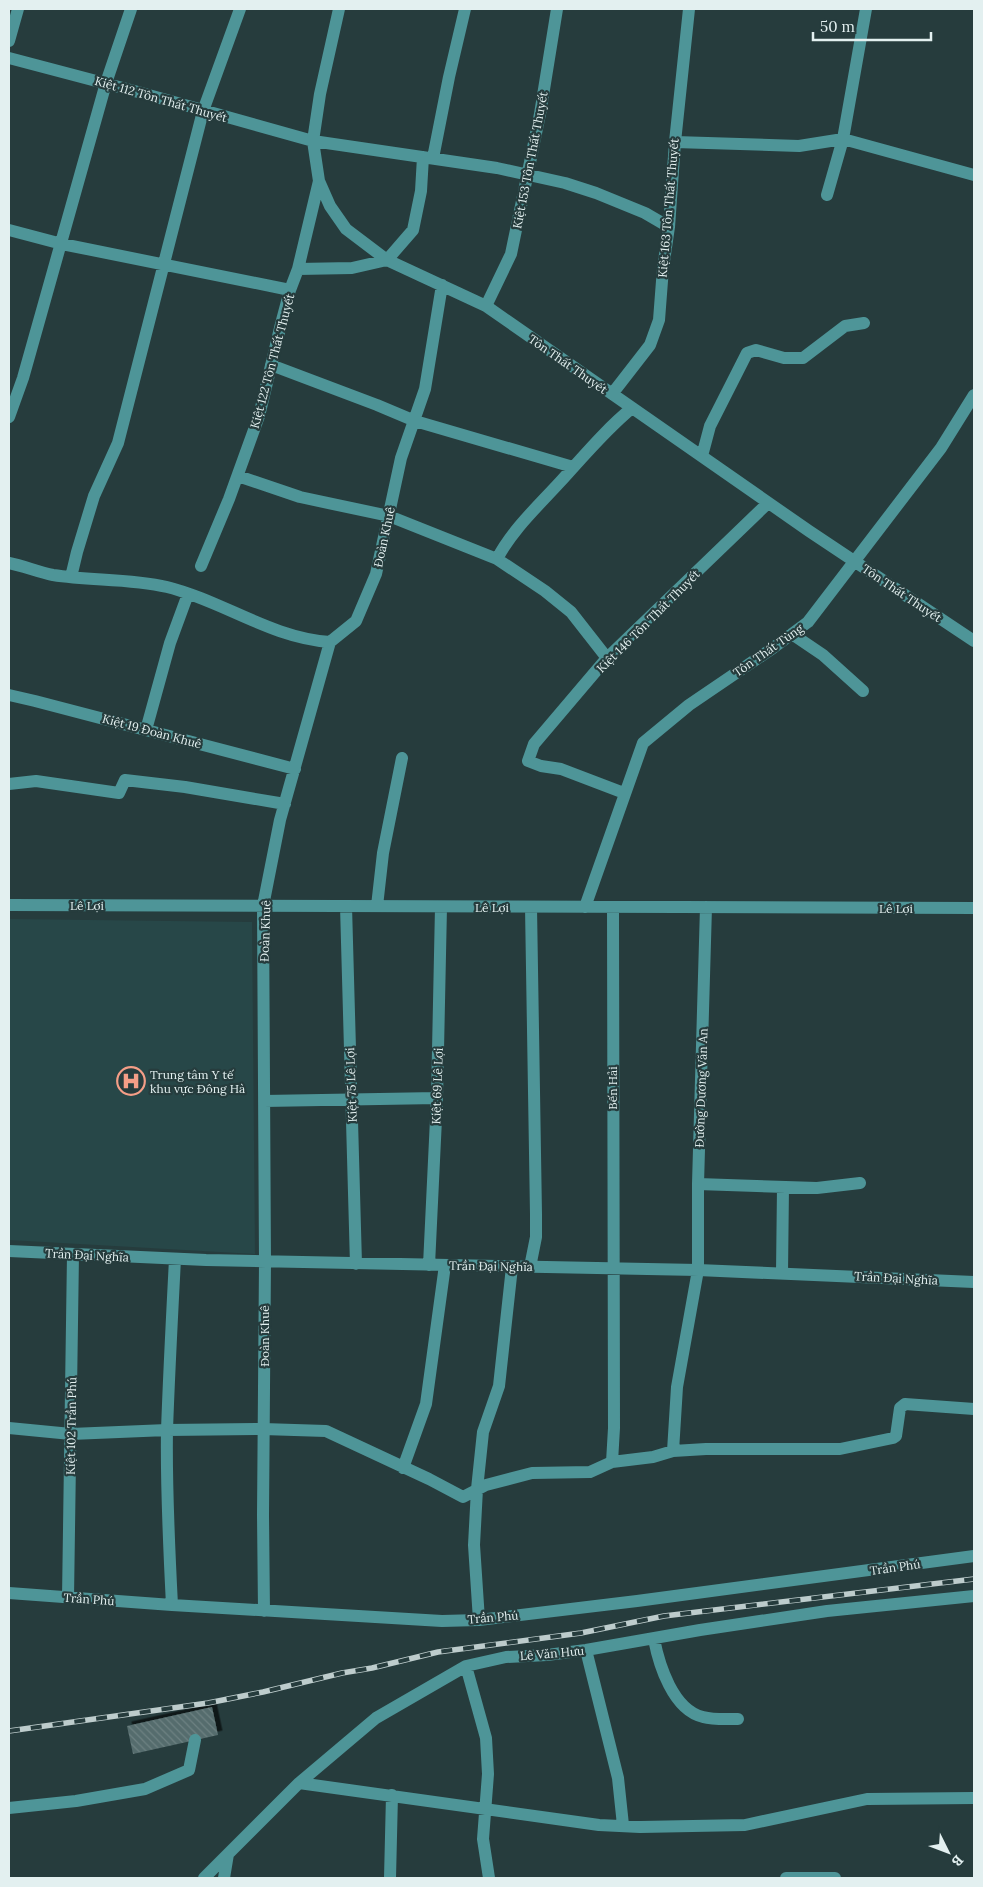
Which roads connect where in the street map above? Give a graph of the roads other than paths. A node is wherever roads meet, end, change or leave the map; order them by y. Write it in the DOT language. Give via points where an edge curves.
graph roads {
  1 [pos="18,9"];
  2 [pos="131,9"];
  3 [pos="240,9"];
  4 [pos="339,9"];
  5 [pos="466,9"];
  6 [pos="557,9"];
  7 [pos="688,9"];
  8 [pos="866,9"];
  9 [pos="9,41"];
  10 [pos="9,58"];
  11 [pos="106,83"];
  12 [pos="203,111"];
  13 [pos="843,139"];
  14 [pos="313,141"];
  15 [pos="674,142"];
  16 [pos="428,157"];
  17 [pos="527,174"];
  18 [pos="974,175"];
  19 [pos="319,181"];
  20 [pos="827,195"];
  21 [pos="669,227"];
  22 [pos="9,230"];
  23 [pos="62,244"];
  24 [pos="387,260"];
  25 [pos="165,265"];
  26 [pos="298,269"];
  27 [pos="442,285"];
  28 [pos="290,290"];
  29 [pos="486,306"];
  30 [pos="864,323"];
  31 [pos="271,366"];
  32 [pos="612,394"];
  33 [pos="974,395"];
  34 [pos="632,408"];
  35 [pos="970,414"];
  36 [pos="9,417"];
  37 [pos="414,421"];
  38 [pos="702,456"];
  39 [pos="573,468"];
  40 [pos="238,476"];
  41 [pos="768,503"];
  42 [pos="389,516"];
  43 [pos="497,559"];
  44 [pos="854,561"];
  45 [pos="9,563"];
  46 [pos="201,566"];
  47 [pos="72,577"];
  48 [pos="188,594"];
  49 [pos="792,634"];
  50 [pos="974,641"];
  51 [pos="330,642"];
  52 [pos="607,658"];
  53 [pos="862,690"];
  54 [pos="9,695"];
  55 [pos="146,730"];
  56 [pos="402,758"];
  57 [pos="295,769"];
  58 [pos="9,784"];
  59 [pos="624,793"];
  60 [pos="285,804"];
  61 [pos="9,905"];
  62 [pos="263,906"];
  63 [pos="346,906"];
  64 [pos="377,906"];
  65 [pos="441,907"];
  66 [pos="531,907"];
  67 [pos="585,907"];
  68 [pos="613,907"];
  69 [pos="706,907"];
  70 [pos="974,908"];
  71 [pos="351,1098"];
  72 [pos="437,1098"];
  73 [pos="264,1101"];
  74 [pos="860,1183"];
  75 [pos="698,1184"];
  76 [pos="783,1187"];
  77 [pos="9,1251"];
  78 [pos="73,1254"];
  79 [pos="175,1259"];
  80 [pos="265,1262"];
  81 [pos="356,1264"];
  82 [pos="429,1265"];
  83 [pos="445,1265"];
  84 [pos="512,1267"];
  85 [pos="530,1267"];
  86 [pos="612,1269"];
  87 [pos="698,1270"];
  88 [pos="782,1273"];
  89 [pos="974,1282"];
  90 [pos="974,1409"];
  91 [pos="9,1428"];
  92 [pos="263,1429"];
  93 [pos="168,1430"];
  94 [pos="70,1434"];
  95 [pos="673,1452"];
  96 [pos="612,1462"];
  97 [pos="403,1468"];
  98 [pos="477,1489"];
  99 [pos="974,1556"];
  100 [pos="9,1593"];
  101 [pos="974,1596"];
  102 [pos="68,1598"];
  103 [pos="172,1605"];
  104 [pos="264,1611"];
  105 [pos="479,1620"];
  106 [pos="654,1638"];
  107 [pos="586,1650"];
  108 [pos="466,1666"];
  109 [pos="738,1718"];
  110 [pos="195,1740"];
  111 [pos="299,1783"];
  112 [pos="392,1795"];
  113 [pos="974,1798"];
  114 [pos="9,1808"];
  115 [pos="484,1808"];
  116 [pos="623,1825"];
  117 [pos="228,1854"];
  118 [pos="204,1878"];
  119 [pos="224,1878"];
  120 [pos="390,1878"];
  121 [pos="489,1878"];
  122 [pos="786,1878"];
  123 [pos="835,1878"];
  1 -- 9 [label="street"];
  2 -- 11 [label="street"];
  3 -- 12 [label="street"];
  4 -- 14 [label="street, Tôn Thất Thuyết"];
  5 -- 16 [label="street"];
  6 -- 17 [label="street, Kiệt 153 Tôn Thất Thuyết"];
  7 -- 15 [label="street, Kiệt 163 Tôn Thất Thuyết"];
  8 -- 13 [label="street"];
  10 -- 11 [label="street, Kiệt 112 Tôn Thất Thuyết"];
  11 -- 12 [label="street, Kiệt 112 Tôn Thất Thuyết"];
  11 -- 23 [label="street"];
  12 -- 14 [label="street, Kiệt 112 Tôn Thất Thuyết"];
  12 -- 25 [label="street"];
  13 -- 15 [label="street" via="799,146"];
  13 -- 18 [label="street"];
  13 -- 20 [label="street"];
  14 -- 16 [label="street, Kiệt 112 Tôn Thất Thuyết"];
  14 -- 19 [label="street, Tôn Thất Thuyết"];
  15 -- 21 [label="street, Kiệt 163 Tôn Thất Thuyết"];
  16 -- 17 [label="street, Kiệt 112 Tôn Thất Thuyết"];
  16 -- 24 [label="street" via="413,230"];
  17 -- 21 [label="street, Kiệt 112 Tôn Thất Thuyết" via="596,193 645,213"];
  17 -- 29 [label="street, Kiệt 153 Tôn Thất Thuyết" via="511,254"];
  19 -- 24 [label="street, Tôn Thất Thuyết" via="330,206 346,229"];
  19 -- 26 [label="street, Kiệt 122 Tôn Thất Thuyết"];
  21 -- 32 [label="street, Kiệt 163 Tôn Thất Thuyết" via="662,268 659,320 650,345"];
  22 -- 23 [label="street"];
  23 -- 25 [label="street"];
  23 -- 36 [label="street"];
  24 -- 26 [label="street" via="352,268"];
  24 -- 27 [label="street, Tôn Thất Thuyết"];
  25 -- 28 [label="street"];
  25 -- 47 [label="street" via="118,443 94,496 76,552"];
  26 -- 28 [label="street, Kiệt 122 Tôn Thất Thuyết"];
  27 -- 29 [label="street, Tôn Thất Thuyết"];
  27 -- 37 [label="street, Đoàn Khuê" via="425,389"];
  28 -- 31 [label="street, Kiệt 122 Tôn Thất Thuyết"];
  29 -- 32 [label="street, Tôn Thất Thuyết"];
  30 -- 38 [label="street" via="845,326 803,358 784,358 756,350 747,352 710,426"];
  31 -- 37 [label="street"];
  31 -- 40 [label="street, Kiệt 122 Tôn Thất Thuyết" via="259,416"];
  32 -- 34 [label="street, Tôn Thất Thuyết"];
  33 -- 35 [label="street, Tôn Thất Tùng"];
  34 -- 38 [label="street, Tôn Thất Thuyết"];
  34 -- 39 [label="street"];
  35 -- 44 [label="street, Tôn Thất Tùng"];
  37 -- 39 [label="street"];
  37 -- 42 [label="street, Đoàn Khuê" via="401,458"];
  38 -- 41 [label="street, Tôn Thất Thuyết"];
  39 -- 43 [label="street" via="525,520"];
  40 -- 42 [label="street" via="300,496"];
  40 -- 46 [label="street, Kiệt 122 Tôn Thất Thuyết"];
  41 -- 44 [label="street, Tôn Thất Thuyết"];
  41 -- 52 [label="street, Kiệt 146 Tôn Thất Thuyết"];
  42 -- 43 [label="street"];
  42 -- 51 [label="street, Đoàn Khuê" via="376,574 356,621"];
  43 -- 52 [label="street" via="570,612"];
  44 -- 49 [label="street, Tôn Thất Tùng" via="808,622"];
  44 -- 50 [label="street, Tôn Thất Thuyết"];
  45 -- 47 [label="street"];
  47 -- 48 [label="street" via="140,582"];
  48 -- 51 [label="street" via="275,629"];
  48 -- 55 [label="street" via="170,643"];
  49 -- 53 [label="street" via="823,655"];
  49 -- 59 [label="street, Tôn Thất Tùng" via="689,705 643,743"];
  51 -- 57 [label="street, Đoàn Khuê"];
  52 -- 59 [label="street, Kiệt 146 Tôn Thất Thuyết" via="534,744 528,761 561,769"];
  54 -- 55 [label="street, Kiệt 19 Đoàn Khuê"];
  55 -- 57 [label="street, Kiệt 19 Đoàn Khuê"];
  56 -- 64 [label="street"];
  57 -- 60 [label="street, Đoàn Khuê"];
  58 -- 60 [label="street" via="36,780 119,792 125,780"];
  59 -- 67 [label="street, Tôn Thất Tùng"];
  60 -- 62 [label="street, Đoàn Khuê"];
  61 -- 62 [label="street, Lê Lợi"];
  62 -- 63 [label="street, Lê Lợi"];
  62 -- 73 [label="street, Đoàn Khuê"];
  63 -- 64 [label="street, Lê Lợi"];
  63 -- 71 [label="street, Kiệt 75 Lê Lợi"];
  64 -- 65 [label="street, Lê Lợi"];
  65 -- 66 [label="street, Lê Lợi"];
  65 -- 72 [label="street, Kiệt 69 Lê Lợi"];
  66 -- 67 [label="street, Lê Lợi"];
  66 -- 85 [label="street" via="536,1237"];
  67 -- 68 [label="street, Lê Lợi"];
  68 -- 69 [label="street, Lê Lợi"];
  68 -- 86 [label="street, Bến Hải"];
  69 -- 70 [label="street, Lê Lợi"];
  69 -- 75 [label="street, Đường Dương Văn An"];
  71 -- 72 [label="street"];
  71 -- 73 [label="street"];
  71 -- 81 [label="street, Kiệt 75 Lê Lợi"];
  72 -- 82 [label="street, Kiệt 69 Lê Lợi"];
  73 -- 80 [label="street, Đoàn Khuê"];
  74 -- 76 [label="street" via="817,1188"];
  75 -- 76 [label="street"];
  75 -- 87 [label="street, Đường Dương Văn An"];
  76 -- 88 [label="street"];
  77 -- 78 [label="street, Trần Đại Nghĩa"];
  78 -- 79 [label="street, Trần Đại Nghĩa"];
  78 -- 94 [label="street, Kiệt 102 Trần Phú"];
  79 -- 80 [label="street, Trần Đại Nghĩa"];
  79 -- 93 [label="street"];
  80 -- 81 [label="street, Trần Đại Nghĩa"];
  80 -- 92 [label="street, Đoàn Khuê"];
  81 -- 82 [label="street, Trần Đại Nghĩa"];
  82 -- 83 [label="street, Trần Đại Nghĩa"];
  83 -- 84 [label="street, Trần Đại Nghĩa"];
  83 -- 97 [label="street" via="426,1404"];
  84 -- 85 [label="street, Trần Đại Nghĩa"];
  84 -- 98 [label="street" via="499,1386 484,1432"];
  85 -- 86 [label="street, Trần Đại Nghĩa"];
  86 -- 87 [label="street, Trần Đại Nghĩa"];
  86 -- 96 [label="street, Bến Hải"];
  87 -- 88 [label="street, Trần Đại Nghĩa"];
  87 -- 95 [label="street, Đường Dương Văn An" via="677,1387"];
  88 -- 89 [label="street, Trần Đại Nghĩa"];
  90 -- 95 [label="street" via="905,1404 900,1408 896,1436 840,1448 731,1448"];
  91 -- 94 [label="street"];
  92 -- 93 [label="street"];
  92 -- 97 [label="street" via="326,1431"];
  92 -- 104 [label="street, Đoàn Khuê"];
  93 -- 94 [label="street"];
  93 -- 103 [label="street"];
  94 -- 102 [label="street, Kiệt 102 Trần Phú"];
  95 -- 96 [label="street"];
  96 -- 98 [label="street" via="590,1472 532,1473"];
  97 -- 98 [label="street" via="463,1497"];
  98 -- 105 [label="street" via="474,1545"];
  99 -- 105 [label="street, Trần Phú"];
  100 -- 102 [label="street, Trần Phú"];
  101 -- 106 [label="street, Lê Văn Hưu" via="826,1612"];
  102 -- 103 [label="street, Trần Phú"];
  103 -- 104 [label="street, Trần Phú"];
  104 -- 105 [label="street, Trần Phú" via="442,1621"];
  106 -- 107 [label="street, Lê Văn Hưu"];
  106 -- 109 [label="street" via="665,1677 688,1710 703,1718"];
  107 -- 108 [label="street, Lê Văn Hưu" via="506,1657"];
  107 -- 116 [label="street" via="618,1778"];
  108 -- 111 [label="street, Lê Văn Hưu" via="376,1718"];
  108 -- 115 [label="street" via="486,1738 488,1774"];
  110 -- 114 [label="street" via="189,1770 145,1790"];
  111 -- 112 [label="street"];
  111 -- 117 [label="street, Lê Văn Hưu"];
  112 -- 115 [label="street"];
  112 -- 120 [label="street"];
  113 -- 116 [label="street" via="867,1800 745,1825"];
  115 -- 116 [label="street" via="599,1825"];
  115 -- 121 [label="street" via="483,1839"];
  117 -- 118 [label="street, Lê Văn Hưu"];
  117 -- 119 [label="street"];
  122 -- 123 [label="street"];
}
